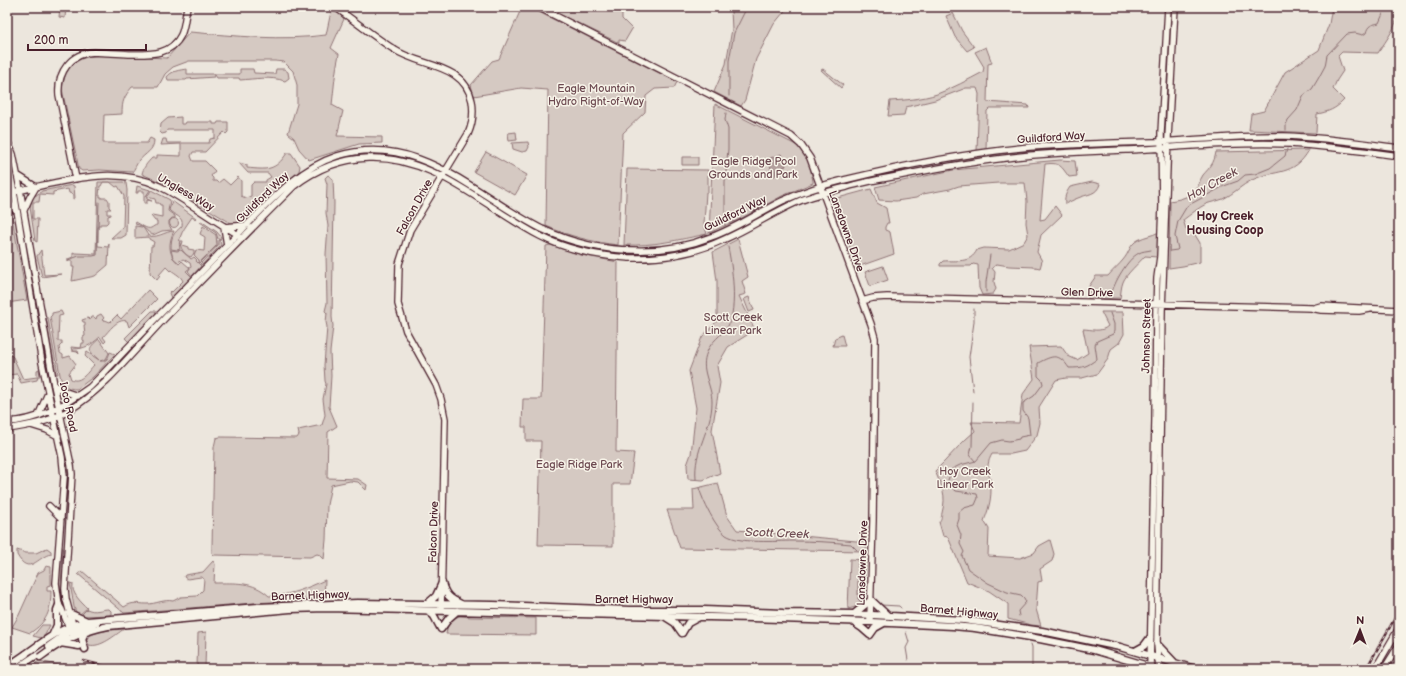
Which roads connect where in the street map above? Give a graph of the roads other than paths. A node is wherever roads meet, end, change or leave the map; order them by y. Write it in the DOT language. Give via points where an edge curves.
graph roads {
  1 [pos="183,7"];
  2 [pos="187,7"];
  3 [pos="335,7"];
  4 [pos="538,7"];
  5 [pos="1168,7"];
  6 [pos="1175,7"];
  7 [pos="186,15"];
  8 [pos="7,140"];
  9 [pos="1160,141"];
  10 [pos="1168,141"];
  11 [pos="1160,148"];
  12 [pos="1168,148"];
  13 [pos="1399,148"];
  14 [pos="1399,156"];
  15 [pos="7,158"];
  16 [pos="446,171"];
  17 [pos="10,175"];
  18 [pos="17,175"];
  19 [pos="442,177"];
  20 [pos="76,179"];
  21 [pos="7,180"];
  22 [pos="820,186"];
  23 [pos="36,187"];
  24 [pos="17,192"];
  25 [pos="7,193"];
  26 [pos="823,193"];
  27 [pos="7,201"];
  28 [pos="16,211"];
  29 [pos="23,211"];
  30 [pos="248,225"];
  31 [pos="224,227"];
  32 [pos="239,237"];
  33 [pos="227,245"];
  34 [pos="862,301"];
  35 [pos="1159,304"];
  36 [pos="1399,310"];
  37 [pos="54,385"];
  38 [pos="48,392"];
  39 [pos="78,396"];
  40 [pos="59,408"];
  41 [pos="52,411"];
  42 [pos="61,415"];
  43 [pos="38,416"];
  44 [pos="54,418"];
  45 [pos="7,422"];
  46 [pos="31,425"];
  47 [pos="7,429"];
  48 [pos="58,436"];
  49 [pos="49,506"];
  50 [pos="61,518"];
  51 [pos="442,583"];
  52 [pos="871,600"];
  53 [pos="427,604"];
  54 [pos="462,604"];
  55 [pos="59,605"];
  56 [pos="441,608"];
  57 [pos="688,609"];
  58 [pos="428,611"];
  59 [pos="457,611"];
  60 [pos="69,613"];
  61 [pos="854,614"];
  62 [pos="663,616"];
  63 [pos="683,616"];
  64 [pos="701,616"];
  65 [pos="888,616"];
  66 [pos="870,618"];
  67 [pos="102,620"];
  68 [pos="88,621"];
  69 [pos="851,621"];
  70 [pos="885,622"];
  71 [pos="1399,628"];
  72 [pos="72,631"];
  73 [pos="85,632"];
  74 [pos="682,633"];
  75 [pos="53,634"];
  76 [pos="1150,638"];
  77 [pos="60,643"];
  78 [pos="1157,644"];
  79 [pos="1399,645"];
  80 [pos="79,646"];
  81 [pos="85,649"];
  82 [pos="1134,651"];
  83 [pos="37,656"];
  84 [pos="1151,656"];
  85 [pos="1158,658"];
  86 [pos="1135,661"];
  87 [pos="1174,662"];
  88 [pos="7,667"];
  89 [pos="1150,668"];
  90 [pos="16,669"];
  91 [pos="22,669"];
  92 [pos="1141,669"];
  93 [pos="1159,669"];
  94 [pos="1195,669"];
  95 [pos="1374,669"];
  96 [pos="1384,669"];
  1 -- 7 [label="main road"];
  2 -- 7 [label="main road"];
  3 -- 16 [label="main road, Falcon Drive" via="394,50 448,71 459,78 467,88 474,111 472,126"];
  4 -- 22 [label="main road, Lansdowne Drive" via="791,136 810,158"];
  5 -- 9 [label="main road, Johnson Street"];
  6 -- 10 [label="main road, Johnson Street"];
  7 -- 20 [label="main road" via="178,39 162,52 90,52 75,58 65,68 59,82 59,94"];
  8 -- 18 [label="main road"];
  9 -- 10 [label="main road, Guildford Way"];
  9 -- 11 [label="main road, Johnson Street"];
  9 -- 22 [label="main road, Guildford Way" via="1046,146 974,154"];
  10 -- 12 [label="main road, Johnson Street"];
  10 -- 13 [label="main road, Guildford Way" via="1279,136"];
  11 -- 12 [label="main road, Guildford Way"];
  11 -- 26 [label="main road, Guildford Way" via="1047,154 978,161"];
  11 -- 35 [label="main road, Johnson Street" via="1162,206 1157,278"];
  12 -- 14 [label="main road, Guildford Way" via="1288,144"];
  12 -- 35 [label="main road, Johnson Street"];
  15 -- 17 [label="main road"];
  16 -- 19 [label="main road, Falcon Drive"];
  16 -- 22 [label="main road, Guildford Way" via="555,234 579,243 624,250 684,246 704,240 783,201"];
  16 -- 30 [label="main road, Guildford Way" via="429,162 402,154 373,150 345,154 300,174"];
  17 -- 21 [label="main road"];
  17 -- 24 [label="main road"];
  18 -- 23 [label="main road"];
  18 -- 24 [label="main road"];
  19 -- 26 [label="main road, Guildford Way" via="554,242 596,254 633,258 660,257 710,245 727,239 798,202"];
  19 -- 32 [label="main road, Guildford Way" via="419,166 391,159 347,160 322,169 294,186"];
  19 -- 51 [label="main road, Falcon Drive" via="410,230 399,264 398,304 406,331 436,385 445,419"];
  20 -- 23 [label="main road, Ungless Way"];
  20 -- 31 [label="main road, Ungless Way" via="112,176 140,180 164,189"];
  22 -- 26 [label="main road, Lansdowne Drive"];
  23 -- 24 [label="main road, Ungless Way"];
  23 -- 29 [label="main road"];
  24 -- 25 [label="main road"];
  24 -- 28 [label="main road, Ioco Road"];
  24 -- 29 [label="main road, Ioco Road"];
  26 -- 34 [label="main road, Lansdowne Drive"];
  27 -- 28 [label="main road"];
  28 -- 38 [label="main road, Ioco Road"];
  29 -- 37 [label="main road, Ioco Road"];
  30 -- 31 [label="main road"];
  30 -- 32 [label="main road, Guildford Way"];
  31 -- 32 [label="main road, Ungless Way"];
  31 -- 33 [label="main road"];
  32 -- 33 [label="main road, Guildford Way"];
  32 -- 42 [label="main road, Guildford Way" via="129,358 93,392"];
  33 -- 39 [label="main road, Guildford Way" via="112,365"];
  34 -- 35 [label="main road, Glen Drive" via="887,297"];
  34 -- 52 [label="main road, Lansdowne Drive" via="876,344"];
  35 -- 36 [label="main road, Glen Drive" via="1311,308 1322,306"];
  35 -- 76 [label="main road, Johnson Street"];
  35 -- 78 [label="main road, Johnson Street"];
  37 -- 39 [label="main road"];
  37 -- 40 [label="main road, Ioco Road"];
  38 -- 41 [label="main road, Ioco Road"];
  38 -- 43 [label="main road"];
  39 -- 40 [label="main road, Guildford Way"];
  40 -- 41 [label="main road, Guildford Way"];
  40 -- 42 [label="main road, Ioco Road"];
  41 -- 43 [label="main road, Guildford Way"];
  41 -- 44 [label="main road, Ioco Road"];
  42 -- 44 [label="main road, Guildford Way"];
  42 -- 60 [label="main road, Ioco Road" via="72,474 65,580"];
  43 -- 45 [label="main road, Guildford Way"];
  44 -- 46 [label="main road, Guildford Way"];
  44 -- 48 [label="main road, Ioco Road"];
  46 -- 47 [label="main road, Guildford Way"];
  46 -- 48 [label="main road"];
  48 -- 50 [label="main road, Ioco Road" via="63,473"];
  49 -- 50 [label="main road"];
  50 -- 55 [label="main road, Ioco Road" via="56,583"];
  51 -- 53 [label="main road" via="436,596"];
  51 -- 54 [label="main road" via="448,597"];
  51 -- 56 [label="main road, Falcon Drive"];
  52 -- 61 [label="main road"];
  52 -- 65 [label="main road"];
  52 -- 66 [label="main road, Lansdowne Drive"];
  53 -- 56 [label="main road, Barnet Highway"];
  53 -- 67 [label="main road, Barnet Highway" via="284,605"];
  54 -- 56 [label="main road, Barnet Highway"];
  54 -- 57 [label="main road, Barnet Highway" via="630,610"];
  55 -- 72 [label="main road, Ioco Road"];
  55 -- 75 [label="main road" via="57,625"];
  56 -- 58 [label="main road, Barnet Highway"];
  56 -- 59 [label="main road, Barnet Highway"];
  57 -- 61 [label="main road, Barnet Highway"];
  57 -- 63 [label="main road"];
  58 -- 59 [label="main road" via="441,629"];
  58 -- 73 [label="main road, Barnet Highway" via="290,609 119,625"];
  59 -- 62 [label="main road, Barnet Highway"];
  60 -- 68 [label="main road"];
  60 -- 72 [label="main road, Ioco Road"];
  61 -- 66 [label="main road, Barnet Highway"];
  62 -- 63 [label="main road, Barnet Highway"];
  62 -- 74 [label="main road" via="675,623"];
  63 -- 64 [label="main road, Barnet Highway"];
  63 -- 74 [label="main road"];
  64 -- 69 [label="main road, Barnet Highway"];
  64 -- 74 [label="main road" via="688,623"];
  65 -- 66 [label="main road, Barnet Highway"];
  65 -- 82 [label="main road, Barnet Highway" via="1012,626 1064,634"];
  66 -- 69 [label="main road, Barnet Highway"];
  66 -- 70 [label="main road, Barnet Highway"];
  67 -- 68 [label="main road, Barnet Highway"];
  67 -- 72 [label="main road"];
  68 -- 72 [label="main road, Barnet Highway"];
  69 -- 70 [label="main road" via="870,635 875,628"];
  70 -- 86 [label="main road, Barnet Highway" via="1008,633"];
  71 -- 95 [label="main road"];
  72 -- 73 [label="main road, Barnet Highway"];
  72 -- 75 [label="main road"];
  72 -- 77 [label="main road"];
  72 -- 83 [label="main road"];
  73 -- 81 [label="main road" via="82,639"];
  75 -- 88 [label="main road, bridge"];
  76 -- 82 [label="main road" via="1144,646"];
  76 -- 84 [label="main road, Johnson Street"];
  77 -- 80 [label="main road"];
  77 -- 83 [label="main road"];
  78 -- 85 [label="main road, Johnson Street"];
  78 -- 87 [label="main road"];
  79 -- 96 [label="main road"];
  82 -- 84 [label="main road, Barnet Highway"];
  83 -- 90 [label="main road, bridge"];
  83 -- 91 [label="main road"];
  84 -- 85 [label="main road, Barnet Highway"];
  84 -- 89 [label="main road, Johnson Street"];
  85 -- 87 [label="main road, Barnet Highway"];
  85 -- 93 [label="main road, Johnson Street"];
  86 -- 89 [label="main road, Barnet Highway"];
  86 -- 92 [label="main road"];
  87 -- 94 [label="main road, Barnet Highway"];
  89 -- 93 [label="main road, Barnet Highway"];
}
